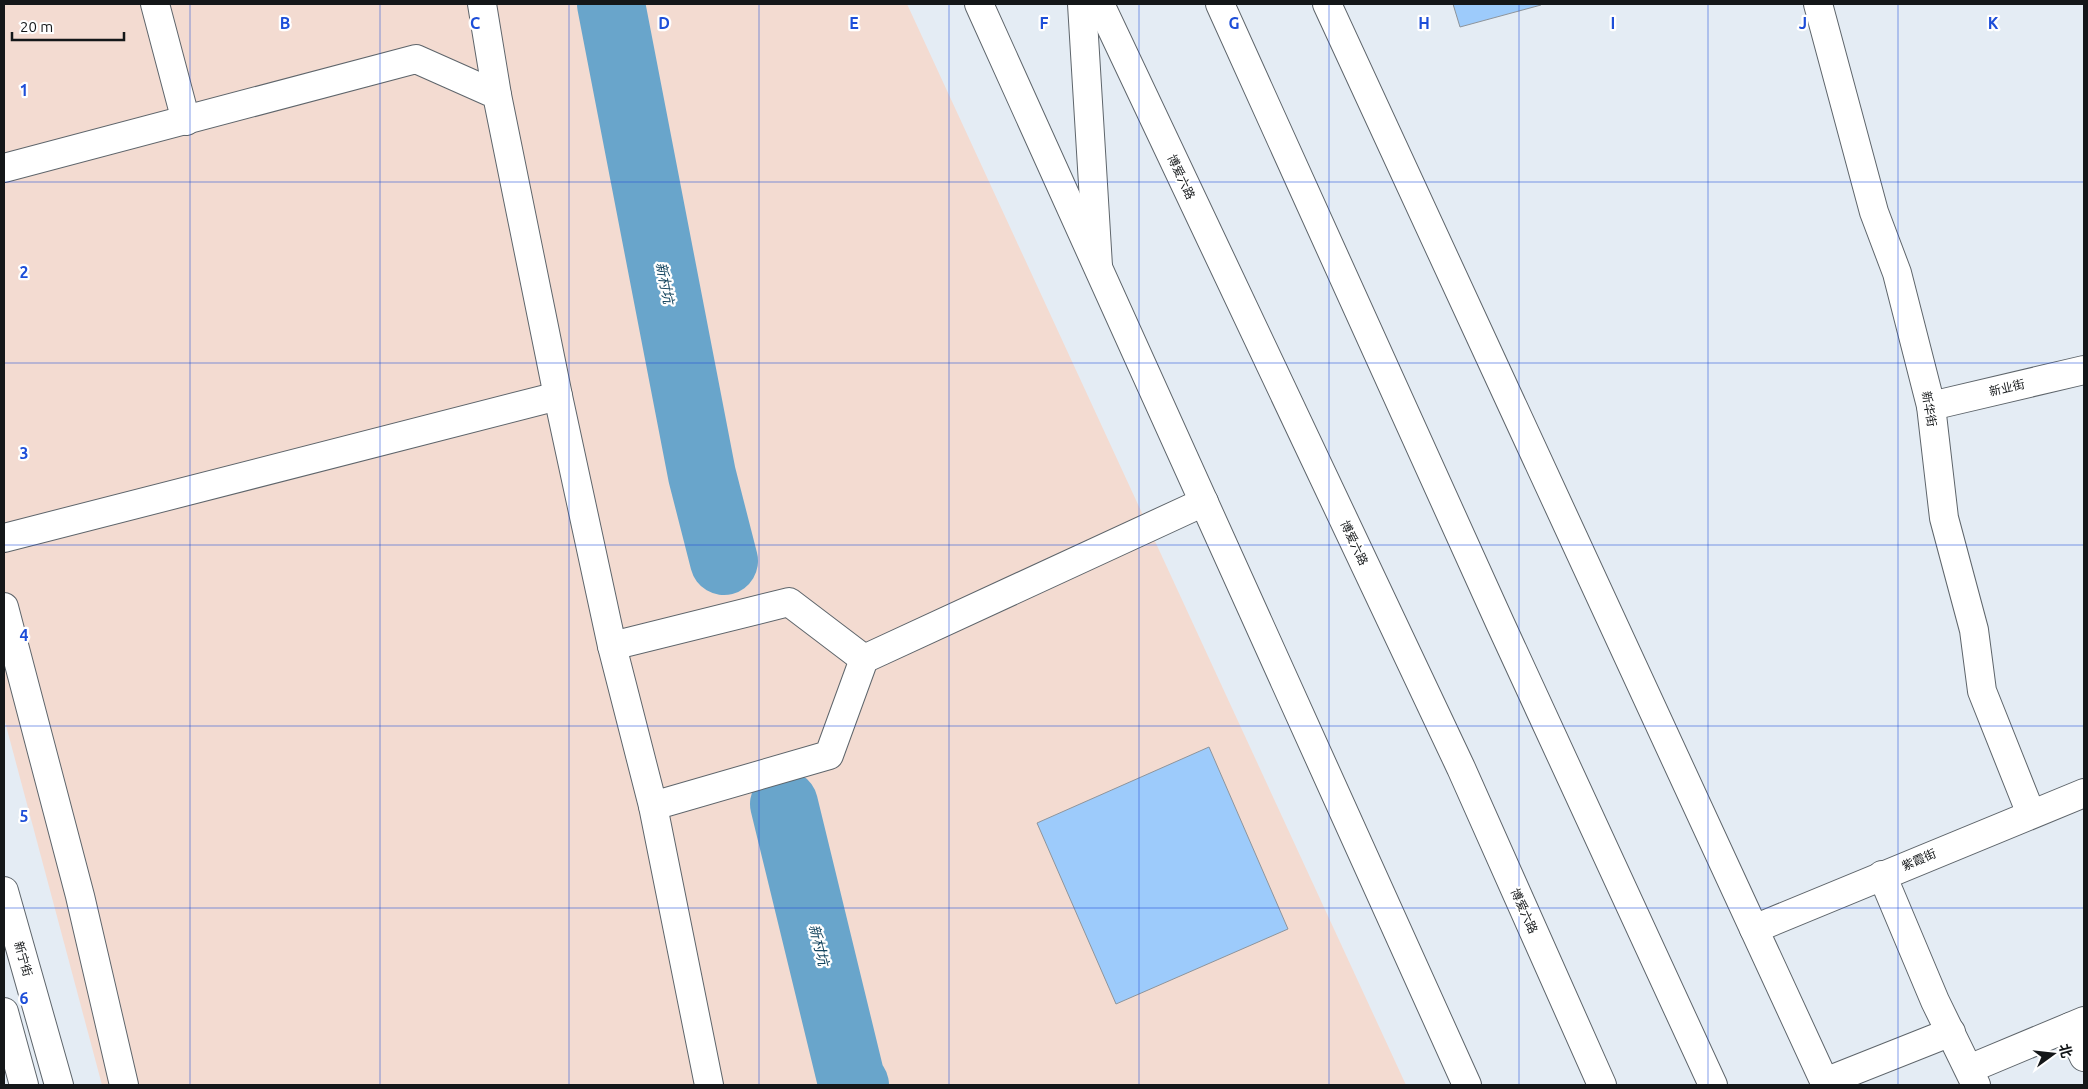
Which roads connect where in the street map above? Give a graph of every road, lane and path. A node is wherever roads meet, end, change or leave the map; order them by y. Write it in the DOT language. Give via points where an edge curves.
graph roads {
  1 [pos="154,4"];
  2 [pos="482,4"];
  3 [pos="979,4"];
  4 [pos="1082,4"];
  5 [pos="1100,4"];
  6 [pos="1220,4"];
  7 [pos="1327,4"];
  8 [pos="1818,4"];
  9 [pos="497,95"];
  10 [pos="186,120"];
  11 [pos="4,168"];
  12 [pos="1098,266"];
  13 [pos="2084,370"];
  14 [pos="558,396"];
  15 [pos="1931,406"];
  16 [pos="1204,502"];
  17 [pos="4,538"];
  18 [pos="4,607"];
  19 [pos="612,646"];
  20 [pos="864,658"];
  21 [pos="2084,793"];
  22 [pos="653,806"];
  23 [pos="2032,814"];
  24 [pos="1882,875"];
  25 [pos="4,891"];
  26 [pos="1754,929"];
  27 [pos="4,1012"];
  28 [pos="2077,1024"];
  29 [pos="1951,1032"];
  30 [pos="2084,1057"];
  31 [pos="1972,1077"];
  32 [pos="702,1084"];
  33 [pos="1825,1084"];
  34 [pos="24,1085"];
  35 [pos="59,1085"];
  36 [pos="124,1085"];
  37 [pos="1467,1085"];
  38 [pos="1602,1085"];
  39 [pos="1713,1085"];
  1 -- 10 [label="main road"];
  2 -- 9 [label="main road"];
  3 -- 12 [label="main road"];
  4 -- 12 [label="main road"];
  5 -- 38 [label="main road, 博爱六路" via="1461,768"];
  6 -- 39 [label="main road"];
  7 -- 26 [label="main road"];
  8 -- 15 [label="main road, 新华街" via="1874,212 1897,272"];
  9 -- 10 [label="main road" via="416,60"];
  9 -- 14 [label="main road"];
  10 -- 11 [label="main road"];
  12 -- 16 [label="main road"];
  13 -- 15 [label="main road, 新业街"];
  14 -- 17 [label="main road"];
  14 -- 19 [label="main road"];
  15 -- 23 [label="main road, 新华街" via="1944,518 1974,630 1982,691"];
  16 -- 20 [label="main road"];
  16 -- 37 [label="main road"];
  18 -- 36 [label="main road" via="80,896"];
  19 -- 20 [label="main road" via="789,602"];
  19 -- 22 [label="main road"];
  20 -- 22 [label="main road" via="829,755"];
  21 -- 23 [label="main road, 紫霞街"];
  22 -- 32 [label="main road"];
  23 -- 24 [label="main road, 紫霞街"];
  24 -- 26 [label="main road, 紫霞街"];
  24 -- 29 [label="main road"];
  25 -- 35 [label="main road, 新宁街"];
  26 -- 33 [label="main road"];
  27 -- 34 [label="main road"];
  28 -- 30 [label="main road"];
  28 -- 31 [label="main road"];
  29 -- 31 [label="main road"];
  29 -- 33 [label="main road"];
}
